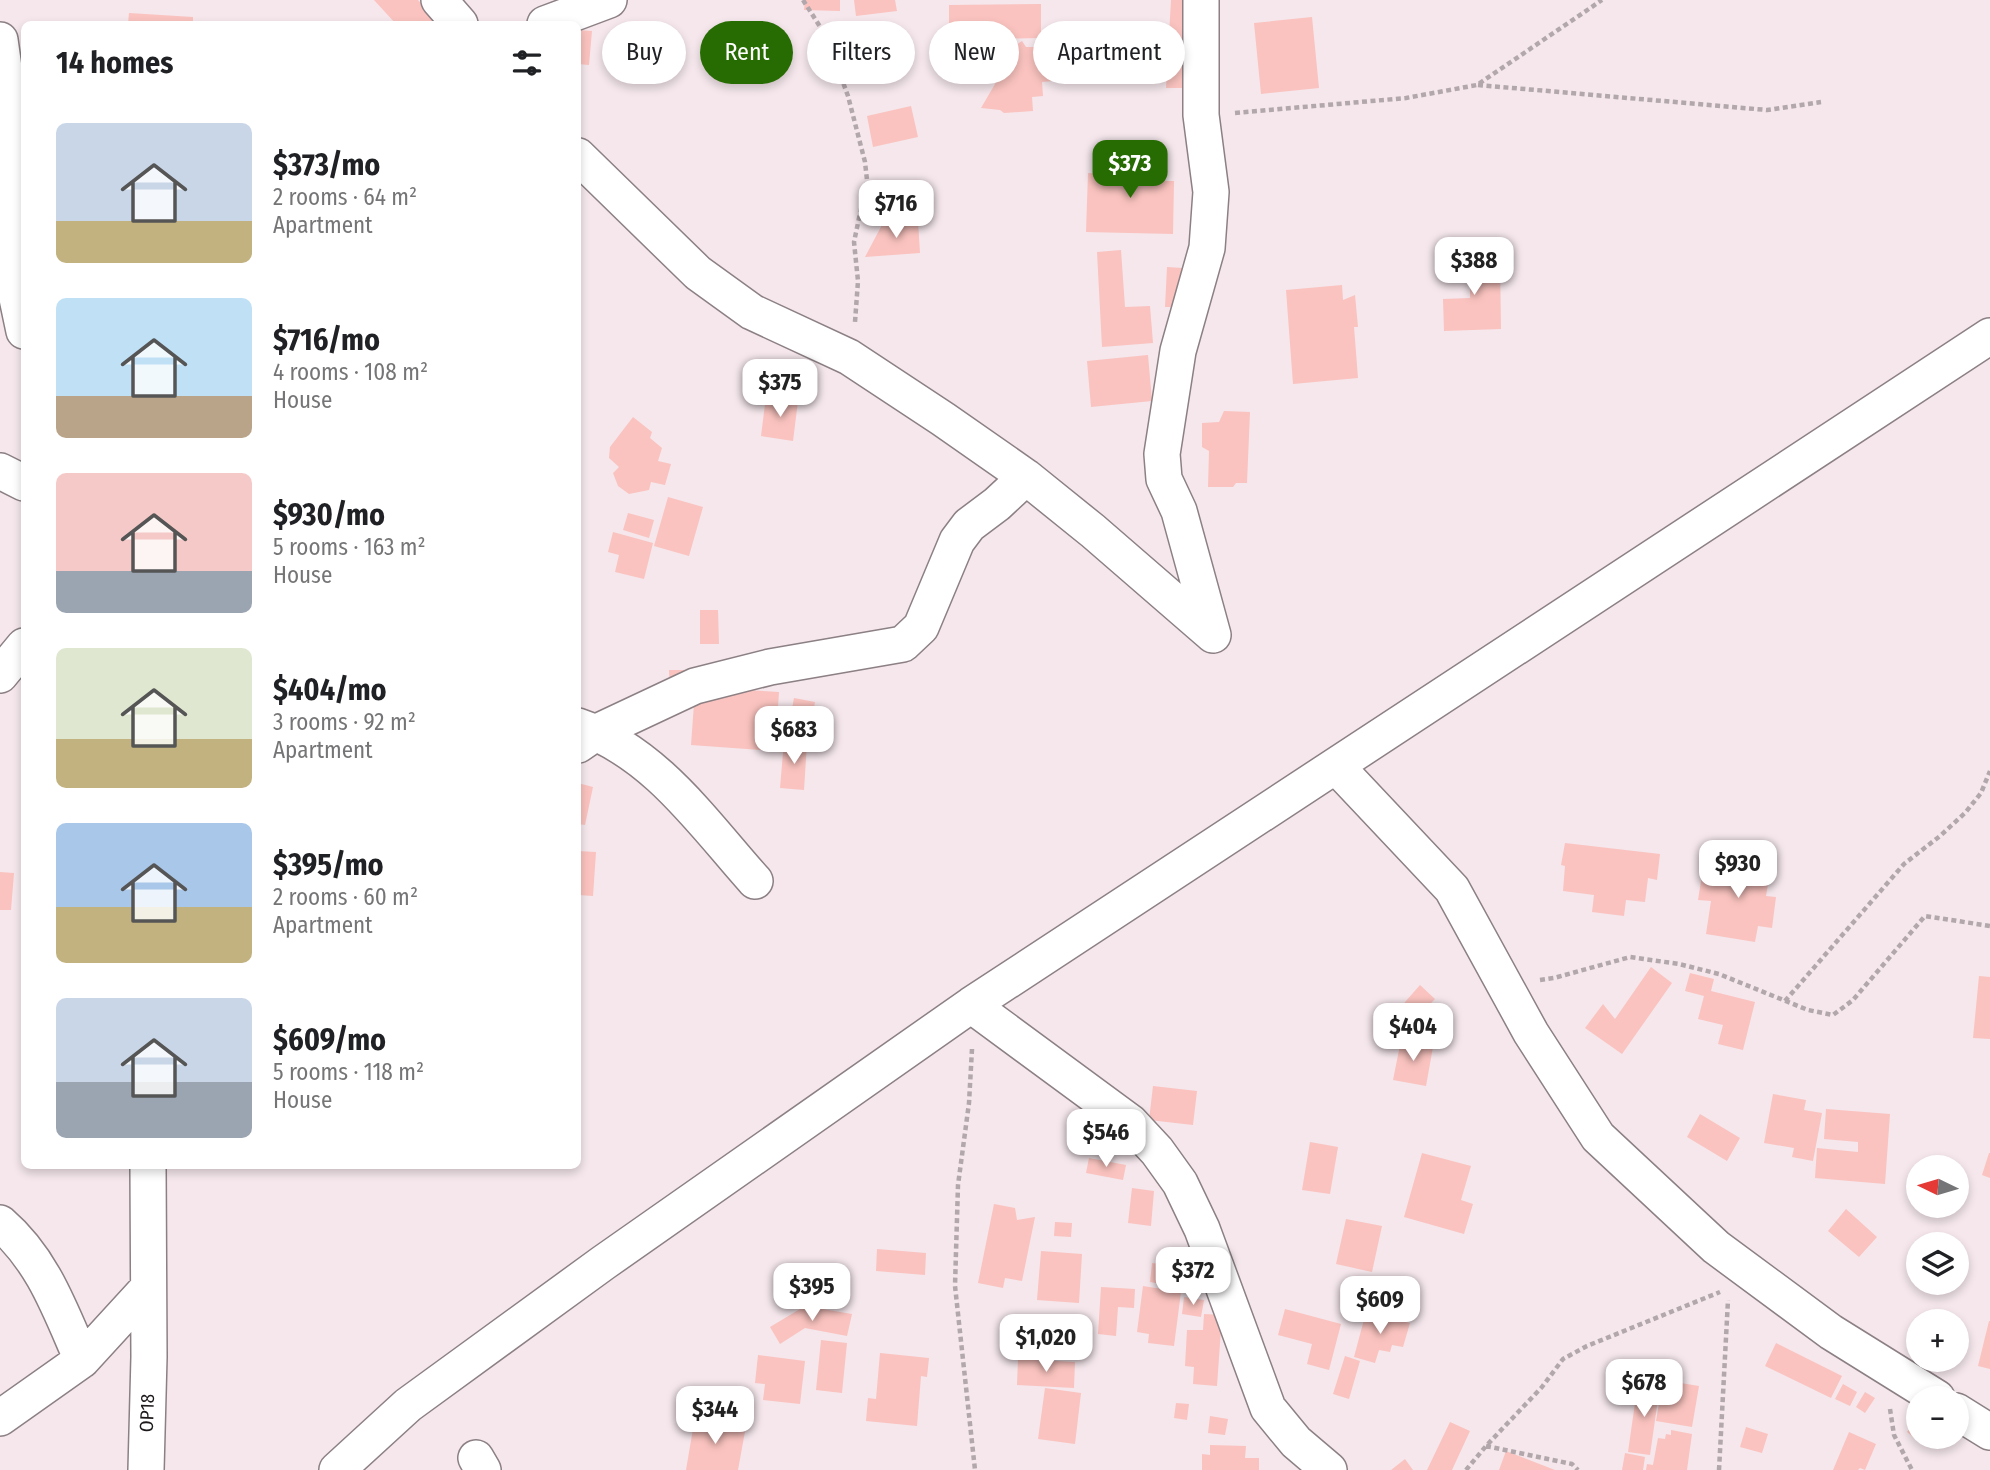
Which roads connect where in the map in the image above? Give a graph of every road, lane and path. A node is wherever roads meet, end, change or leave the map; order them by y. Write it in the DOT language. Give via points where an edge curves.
graph roads {
  1 [pos="439,0"];
  2 [pos="609,0"];
  3 [pos="803,0"];
  4 [pos="1201,0"];
  5 [pos="1602,0"];
  6 [pos="457,21"];
  7 [pos="553,21"];
  8 [pos="0,40"];
  9 [pos="1476,85"];
  10 [pos="1821,102"];
  11 [pos="1201,115"];
  12 [pos="581,159"];
  13 [pos="21,317"];
  14 [pos="1990,336"];
  15 [pos="849,357"];
  16 [pos="0,471"];
  17 [pos="1026,477"];
  18 [pos="21,482"];
  19 [pos="21,650"];
  20 [pos="0,675"];
  21 [pos="584,734"];
  22 [pos="1336,766"];
  23 [pos="1990,771"];
  24 [pos="755,881"];
  25 [pos="1990,926"];
  26 [pos="1504,984"];
  27 [pos="1784,1001"];
  28 [pos="971,1005"];
  29 [pos="148,1169"];
  30 [pos="0,1223"];
  31 [pos="148,1288"];
  32 [pos="82,1360"];
  33 [pos="1883,1365"];
  34 [pos="1917,1386"];
  35 [pos="0,1418"];
  36 [pos="1969,1418"];
  37 [pos="1990,1432"];
  38 [pos="1486,1446"];
  39 [pos="146,1470"];
  40 [pos="337,1470"];
  41 [pos="474,1470"];
  42 [pos="483,1470"];
  43 [pos="975,1470"];
  44 [pos="1329,1470"];
  45 [pos="1466,1470"];
  46 [pos="1578,1470"];
  47 [pos="1718,1470"];
  48 [pos="1912,1470"];
  1 -- 6 [label="street"];
  2 -- 7 [label="street"];
  3 -- 15 [label="path" via="826,36 848,96 867,180 854,242 858,281"];
  4 -- 11 [label="street"];
  5 -- 9 [label="path"];
  8 -- 13 [label="street" via="15,145"];
  9 -- 10 [label="path" via="1767,110"];
  9 -- 11 [label="path" via="1406,99"];
  11 -- 17 [label="street" via="1211,192 1207,248 1178,352 1162,454 1164,479 1179,511 1213,635"];
  12 -- 15 [label="street" via="698,273 752,313"];
  14 -- 22 [label="street"];
  15 -- 17 [label="street"];
  16 -- 18 [label="street"];
  17 -- 21 [label="street" via="969,525 957,541 921,627 903,644 695,685"];
  19 -- 20 [label="street"];
  21 -- 24 [label="street" via="645,763 679,794"];
  22 -- 26 [label="street" via="1452,889"];
  22 -- 28 [label="street"];
  23 -- 27 [label="path" via="1981,793 1965,813 1904,864"];
  25 -- 27 [label="path" via="1925,916 1853,1000 1833,1015"];
  26 -- 27 [label="path" via="1554,978 1630,957 1719,974"];
  26 -- 33 [label="street" via="1598,1137 1716,1247"];
  28 -- 40 [label="street" via="408,1405"];
  28 -- 43 [label="path" via="972,1061 958,1185 955,1286"];
  28 -- 44 [label="street" via="1130,1122 1157,1151 1180,1183 1202,1229 1268,1408 1296,1443"];
  29 -- 31 [label="street, OP18"];
  30 -- 32 [label="street" via="44,1273"];
  31 -- 32 [label="street"];
  31 -- 39 [label="street, OP18"];
  32 -- 35 [label="street"];
  33 -- 34 [label="street"];
  33 -- 48 [label="path" via="1894,1435"];
  36 -- 37 [label="street"];
  38 -- 45 [label="path"];
  38 -- 46 [label="path" via="1572,1464"];
  38 -- 47 [label="path" via="1563,1359 1729,1288"];
  41 -- 42 [label="street" via="476,1458"];
}
